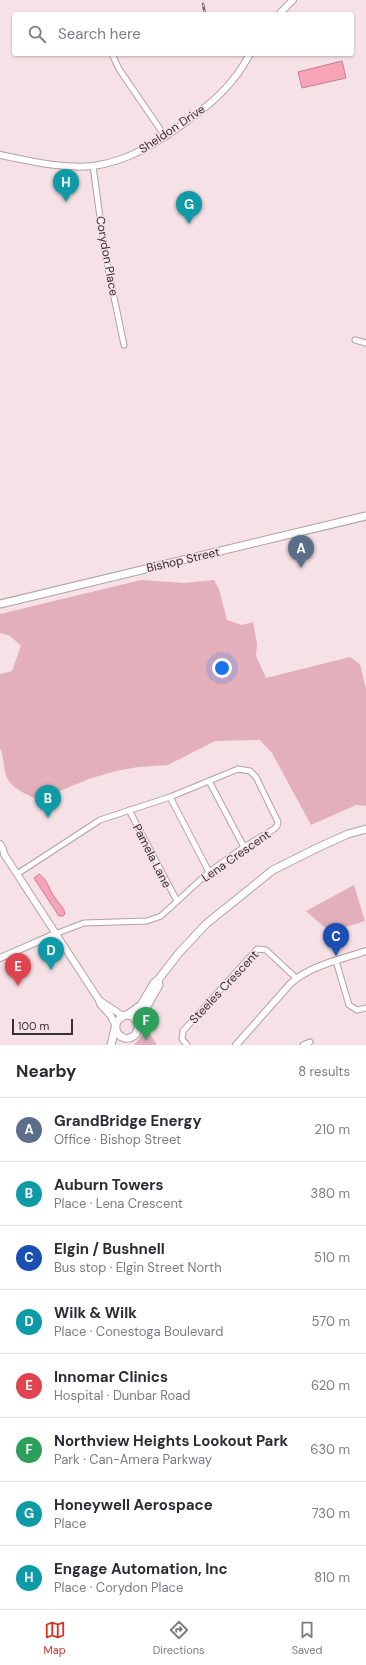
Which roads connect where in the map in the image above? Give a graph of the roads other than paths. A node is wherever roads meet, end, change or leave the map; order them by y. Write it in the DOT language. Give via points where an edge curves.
graph roads {
  1 [pos="293,0"];
  2 [pos="281,12"];
  3 [pos="113,56"];
  4 [pos="249,56"];
  5 [pos="167,136"];
  6 [pos="0,155"];
  7 [pos="93,166"];
  8 [pos="355,340"];
  9 [pos="366,343"];
  10 [pos="124,345"];
  11 [pos="366,516"];
  12 [pos="0,604"];
  13 [pos="209,781"];
  14 [pos="170,797"];
  15 [pos="129,810"];
  16 [pos="366,829"];
  17 [pos="0,844"];
  18 [pos="244,848"];
  19 [pos="2,853"];
  20 [pos="209,872"];
  21 [pos="17,874"];
  22 [pos="177,901"];
  23 [pos="55,934"];
  24 [pos="366,951"];
  25 [pos="0,958"];
  26 [pos="336,961"];
  27 [pos="296,978"];
  28 [pos="158,980"];
  29 [pos="99,1000"];
  30 [pos="366,1008"];
  31 [pos="125,1015"];
  32 [pos="139,1025"];
  33 [pos="115,1027"];
  34 [pos="126,1039"];
  35 [pos="310,1042"];
  36 [pos="111,1045"];
  37 [pos="119,1045"];
  38 [pos="187,1045"];
  39 [pos="236,1045"];
  40 [pos="303,1045"];
  1 -- 2 [label="street"];
  3 -- 5 [label="street" via="119,69"];
  4 -- 5 [label="street, Sheldon Drive" via="236,77 216,98"];
  5 -- 7 [label="street, Sheldon Drive" via="136,154"];
  6 -- 7 [label="street, Sheldon Drive" via="50,165"];
  7 -- 10 [label="street, Corydon Place" via="105,254"];
  8 -- 9 [label="street"];
  11 -- 12 [label="main road, Bishop Street"];
  13 -- 14 [label="street, Lena Crescent"];
  13 -- 18 [label="street"];
  13 -- 18 [label="street, Lena Crescent" via="238,769 250,771 256,777 278,824"];
  14 -- 15 [label="street, Lena Crescent"];
  14 -- 20 [label="street"];
  15 -- 21 [label="street, Lena Crescent" via="100,820"];
  15 -- 22 [label="street, Pamela Lane"];
  16 -- 28 [label="main road" via="348,834 273,870 206,924"];
  17 -- 19 [label="street"];
  18 -- 20 [label="street, Lena Crescent"];
  19 -- 21 [label="street"];
  20 -- 22 [label="street, Lena Crescent"];
  21 -- 23 [label="street"];
  22 -- 23 [label="street, Lena Crescent" via="161,916 152,920 84,923"];
  23 -- 25 [label="street"];
  23 -- 29 [label="street"];
  24 -- 26 [label="street"];
  26 -- 27 [label="street" via="313,968"];
  26 -- 30 [label="street" via="349,1005 356,1010"];
  27 -- 38 [label="street, Steeles Crescent" via="266,950 257,949 183,1031 182,1039"];
  27 -- 39 [label="street"];
  28 -- 31 [label="main road" via="141,1005"];
  28 -- 32 [label="main road"];
  29 -- 31 [label="street"];
  29 -- 33 [label="street"];
  31 -- 32 [label="main road" via="135,1018"];
  31 -- 33 [label="main road" via="117,1021"];
  32 -- 34 [label="main road" via="133,1038"];
  33 -- 34 [label="main road" via="120,1036"];
  33 -- 36 [label="main road"];
  34 -- 37 [label="main road"];
  35 -- 40 [label="street"];
}
